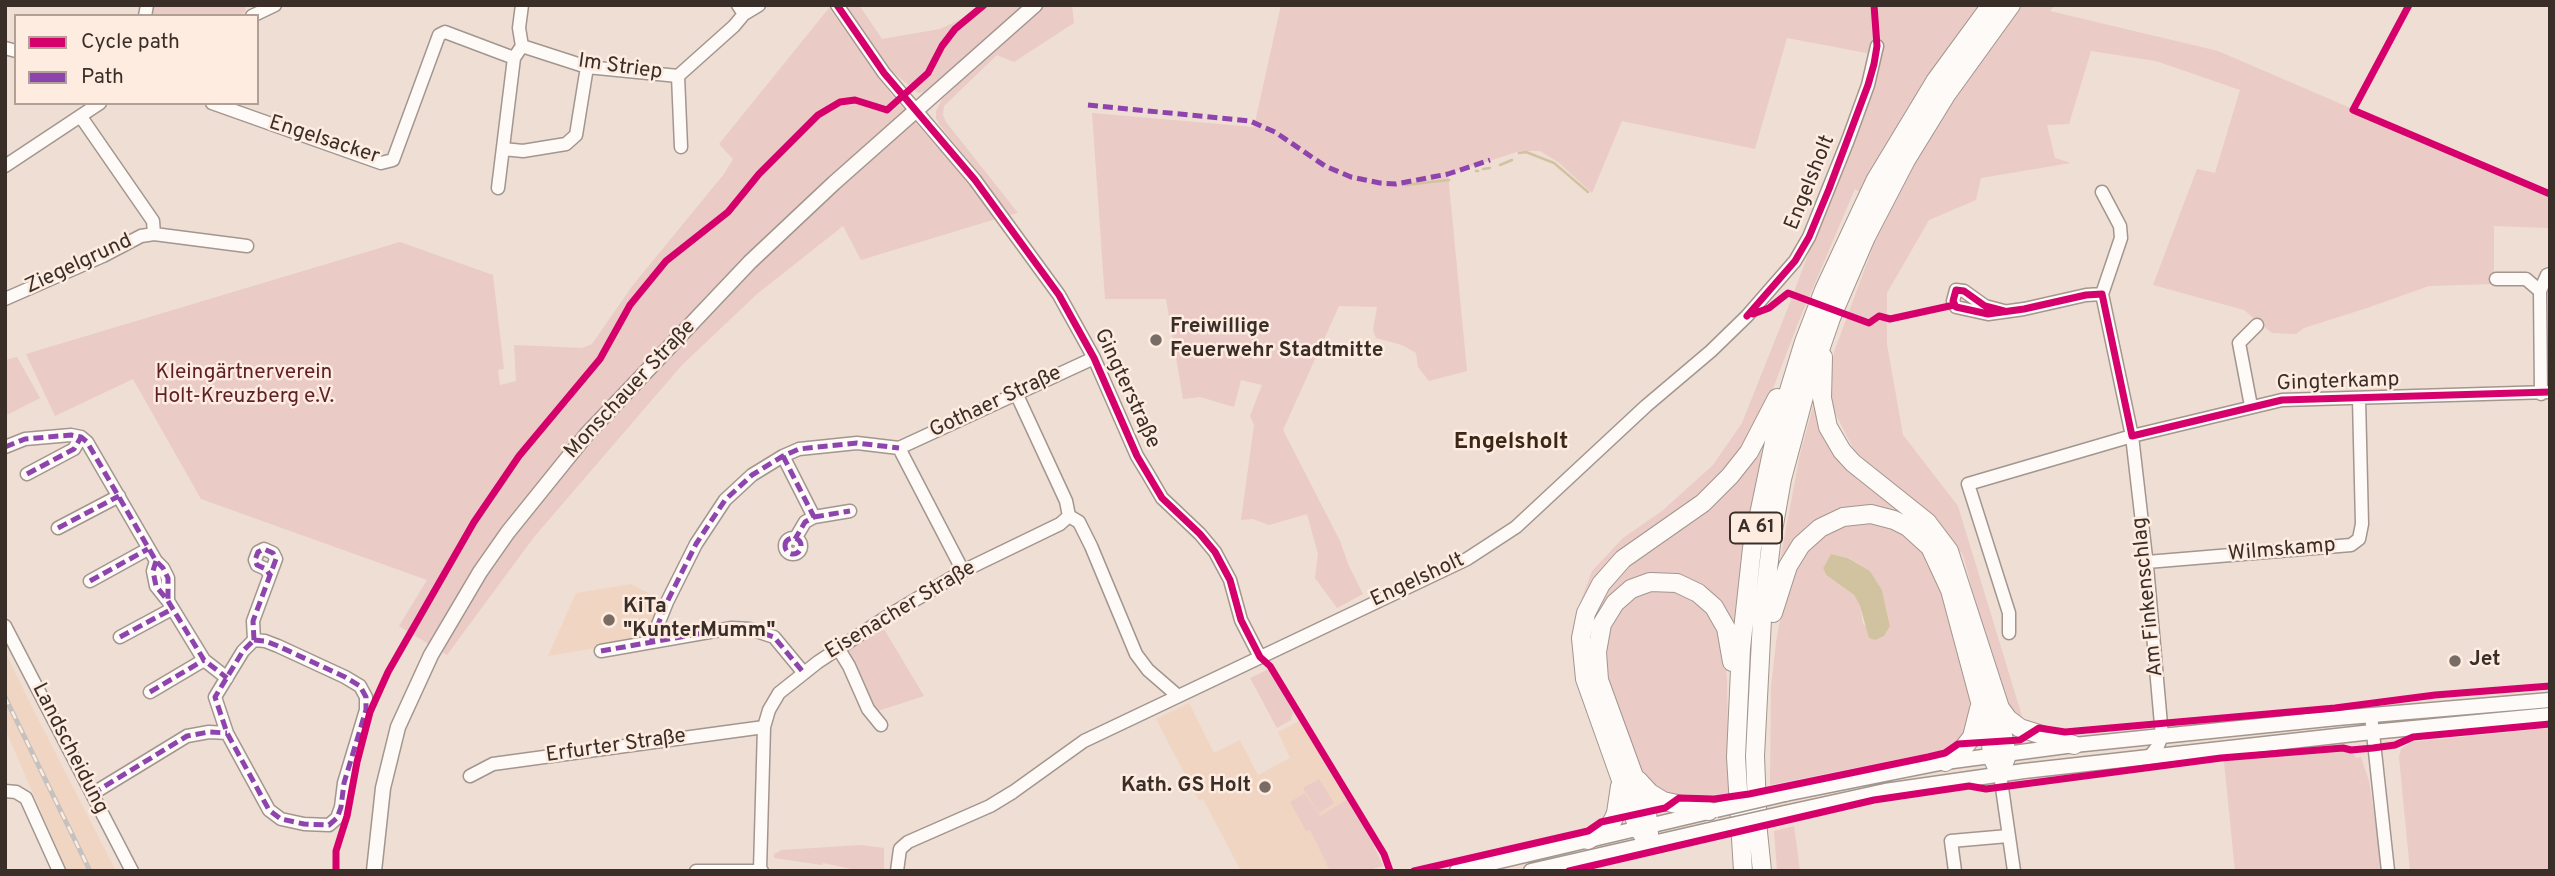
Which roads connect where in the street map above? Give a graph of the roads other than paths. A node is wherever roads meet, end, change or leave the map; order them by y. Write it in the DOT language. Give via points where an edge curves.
graph roads {
  1 [pos="275,5"];
  2 [pos="522,5"];
  3 [pos="759,5"];
  4 [pos="837,5"];
  5 [pos="1035,5"];
  6 [pos="1991,5"];
  7 [pos="2011,5"];
  8 [pos="741,10"];
  9 [pos="256,11"];
  10 [pos="522,46"];
  11 [pos="1877,46"];
  12 [pos="514,58"];
  13 [pos="587,67"];
  14 [pos="678,76"];
  15 [pos="97,105"];
  16 [pos="218,105"];
  17 [pos="916,112"];
  18 [pos="81,117"];
  19 [pos="681,147"];
  20 [pos="503,149"];
  21 [pos="5,166"];
  22 [pos="498,188"];
  23 [pos="2102,192"];
  24 [pos="154,234"];
  25 [pos="247,246"];
  26 [pos="2550,274"];
  27 [pos="2496,279"];
  28 [pos="2540,291"];
  29 [pos="2102,295"];
  30 [pos="5,299"];
  31 [pos="2004,311"];
  32 [pos="1831,317"];
  33 [pos="2257,325"];
  34 [pos="1804,342"];
  35 [pos="1094,358"];
  36 [pos="1016,393"];
  37 [pos="2546,393"];
  38 [pos="2359,399"];
  39 [pos="2251,406"];
  40 [pos="81,436"];
  41 [pos="2132,436"];
  42 [pos="5,447"];
  43 [pos="899,448"];
  44 [pos="783,456"];
  45 [pos="27,474"];
  46 [pos="119,496"];
  47 [pos="850,511"];
  48 [pos="1069,516"];
  49 [pos="814,517"];
  50 [pos="58,528"];
  51 [pos="795,539"];
  52 [pos="148,548"];
  53 [pos="2147,562"];
  54 [pos="963,571"];
  55 [pos="270,575"];
  56 [pos="90,581"];
  57 [pos="170,605"];
  58 [pos="5,626"];
  59 [pos="2009,633"];
  60 [pos="120,636"];
  61 [pos="254,640"];
  62 [pos="651,642"];
  63 [pos="838,648"];
  64 [pos="601,651"];
  65 [pos="1260,657"];
  66 [pos="204,660"];
  67 [pos="803,672"];
  68 [pos="227,678"];
  69 [pos="1992,682"];
  70 [pos="150,692"];
  71 [pos="1758,694"];
  72 [pos="1178,696"];
  73 [pos="2550,700"];
  74 [pos="1980,702"];
  75 [pos="2371,715"];
  76 [pos="2550,715"];
  77 [pos="1737,720"];
  78 [pos="881,725"];
  79 [pos="764,727"];
  80 [pos="2372,732"];
  81 [pos="227,733"];
  82 [pos="2162,736"];
  83 [pos="2074,745"];
  84 [pos="2000,756"];
  85 [pos="2150,756"];
  86 [pos="1945,762"];
  87 [pos="1626,774"];
  88 [pos="2000,774"];
  89 [pos="470,776"];
  90 [pos="5,791"];
  91 [pos="92,794"];
  92 [pos="1713,817"];
  93 [pos="1643,827"];
  94 [pos="2008,836"];
  95 [pos="1588,840"];
  96 [pos="1650,845"];
  97 [pos="59,871"];
  98 [pos="132,871"];
  99 [pos="374,871"];
  100 [pos="696,871"];
  101 [pos="761,871"];
  102 [pos="898,871"];
  103 [pos="1457,871"];
  104 [pos="1531,871"];
  105 [pos="1743,871"];
  106 [pos="1762,871"];
  107 [pos="1955,871"];
  108 [pos="2014,871"];
  109 [pos="2388,871"];
  1 -- 9 [label="street"];
  2 -- 10 [label="street"];
  3 -- 8 [label="street, Im Striep"];
  4 -- 17 [label="street, Gingterstraße"];
  5 -- 17 [label="main road, Monschauer Straße"];
  6 -- 34 [label="highway, A 61" via="1936,80 1875,181"];
  7 -- 32 [label="highway, A 61" via="1906,160"];
  8 -- 14 [label="street, Im Striep"];
  10 -- 12 [label="street"];
  10 -- 13 [label="street, Im Striep"];
  11 -- 65 [label="street, Engelsholt" via="1868,85 1809,237 1795,261 1747,316 1516,527 1467,559"];
  12 -- 16 [label="street, Engelsacker" via="445,32 439,35 393,160 381,163"];
  12 -- 20 [label="street"];
  13 -- 14 [label="street, Im Striep"];
  13 -- 20 [label="street" via="576,135 565,145"];
  14 -- 19 [label="street, Im Striep"];
  15 -- 18 [label="street"];
  17 -- 35 [label="street, Gingterstraße" via="1030,252"];
  17 -- 99 [label="main road, Monschauer Straße" via="834,183 689,325 587,434 508,532 431,655 398,726 383,788"];
  18 -- 21 [label="street"];
  18 -- 24 [label="street, Ziegelgrund" via="153,221"];
  20 -- 22 [label="street"];
  23 -- 29 [label="street" via="2120,226 2121,238"];
  24 -- 25 [label="street, Ziegelgrund"];
  24 -- 30 [label="street, Ziegelgrund"];
  26 -- 28 [label="street"];
  27 -- 28 [label="street" via="2526,279"];
  28 -- 37 [label="street, Gingterkamp"];
  29 -- 31 [label="street"];
  29 -- 41 [label="street, Am Finkenschlag"];
  32 -- 69 [label="highway" via="1822,364 1828,427 1853,463 1927,522 1949,551"];
  32 -- 71 [label="highway, A 61" via="1782,479 1762,619"];
  33 -- 39 [label="street, Gingterkamp" via="2239,343"];
  34 -- 77 [label="highway, A 61" via="1776,433 1752,548"];
  34 -- 87 [label="highway" via="1740,465 1703,503 1623,559 1601,584 1586,613 1581,638 1585,679"];
  35 -- 36 [label="street, Gothaer Straße"];
  35 -- 65 [label="street, Gingterstraße" via="1157,490 1215,552"];
  36 -- 43 [label="street, Gothaer Straße"];
  36 -- 48 [label="street" via="1066,500"];
  37 -- 38 [label="street, Gingterkamp"];
  38 -- 39 [label="street, Gingterkamp" via="2282,400"];
  38 -- 53 [label="street, Wilmskamp" via="2359,539 2351,545"];
  39 -- 41 [label="street, Gingterkamp"];
  40 -- 42 [label="street" via="25,439"];
  40 -- 45 [label="street" via="74,449"];
  40 -- 46 [label="street"];
  41 -- 53 [label="street, Am Finkenschlag"];
  41 -- 59 [label="street" via="1968,484 2009,613"];
  43 -- 44 [label="street" via="858,443 799,449"];
  43 -- 54 [label="street"];
  44 -- 49 [label="street"];
  44 -- 62 [label="street" via="752,475 725,500 696,544"];
  46 -- 50 [label="street"];
  46 -- 52 [label="street"];
  47 -- 49 [label="street"];
  48 -- 54 [label="street, Eisenacher Straße"];
  48 -- 72 [label="street" via="1079,522 1136,653"];
  49 -- 51 [label="street" via="805,522"];
  52 -- 56 [label="street"];
  52 -- 57 [label="street" via="156,561 156,586"];
  53 -- 82 [label="street, Am Finkenschlag"];
  54 -- 63 [label="street, Eisenacher Straße"];
  55 -- 61 [label="street" via="253,621"];
  57 -- 60 [label="street"];
  57 -- 66 [label="street"];
  58 -- 91 [label="street, Landscheidung"];
  61 -- 68 [label="street"];
  61 -- 81 [label="street" via="345,677 360,686 366,697 337,818 329,825 304,824 281,819 269,810"];
  62 -- 64 [label="street"];
  62 -- 67 [label="street" via="750,629 774,637"];
  63 -- 67 [label="street, Eisenacher Straße"];
  63 -- 78 [label="street" via="868,709"];
  65 -- 72 [label="street, Engelsholt"];
  66 -- 68 [label="street"];
  66 -- 70 [label="street"];
  67 -- 79 [label="street, Eisenacher Straße" via="779,693"];
  68 -- 81 [label="street" via="215,697"];
  69 -- 83 [label="highway" via="2008,719 2025,730"];
  69 -- 84 [label="highway"];
  71 -- 74 [label="highway" via="1775,602 1794,555 1810,536 1831,522 1871,514 1908,527 1938,561"];
  71 -- 106 [label="highway, A 61" via="1755,756"];
  72 -- 102 [label="street, Engelsholt" via="1084,741 990,806 908,842 900,849"];
  73 -- 75 [label="main road"];
  74 -- 84 [label="highway"];
  74 -- 86 [label="highway" via="1972,737"];
  75 -- 80 [label="street"];
  75 -- 82 [label="main road"];
  76 -- 80 [label="main road"];
  77 -- 87 [label="highway" via="1730,642 1714,607 1677,583 1639,585 1607,613 1597,652"];
  77 -- 105 [label="highway, A 61"];
  79 -- 89 [label="street, Erfurter Straße" via="493,764"];
  79 -- 101 [label="street, Eisenacher Straße"];
  80 -- 85 [label="main road"];
  80 -- 109 [label="street"];
  81 -- 91 [label="street" via="187,736"];
  82 -- 83 [label="main road"];
  82 -- 85 [label="street"];
  83 -- 84 [label="main road"];
  84 -- 86 [label="main road"];
  84 -- 88 [label="highway"];
  85 -- 88 [label="main road"];
  86 -- 92 [label="main road, bridge" via="1784,794"];
  87 -- 92 [label="highway" via="1656,797"];
  87 -- 93 [label="highway"];
  87 -- 95 [label="highway" via="1613,820"];
  88 -- 92 [label="main road, bridge" via="1885,791 1785,813"];
  88 -- 94 [label="street"];
  90 -- 97 [label="street" via="26,798"];
  91 -- 98 [label="street, Landscheidung"];
  92 -- 93 [label="main road"];
  92 -- 96 [label="main road"];
  93 -- 95 [label="main road"];
  93 -- 96 [label="highway"];
  94 -- 107 [label="street" via="1951,841"];
  94 -- 108 [label="street"];
  95 -- 103 [label="main road"];
  96 -- 104 [label="main road"];
  100 -- 101 [label="street"];
}
